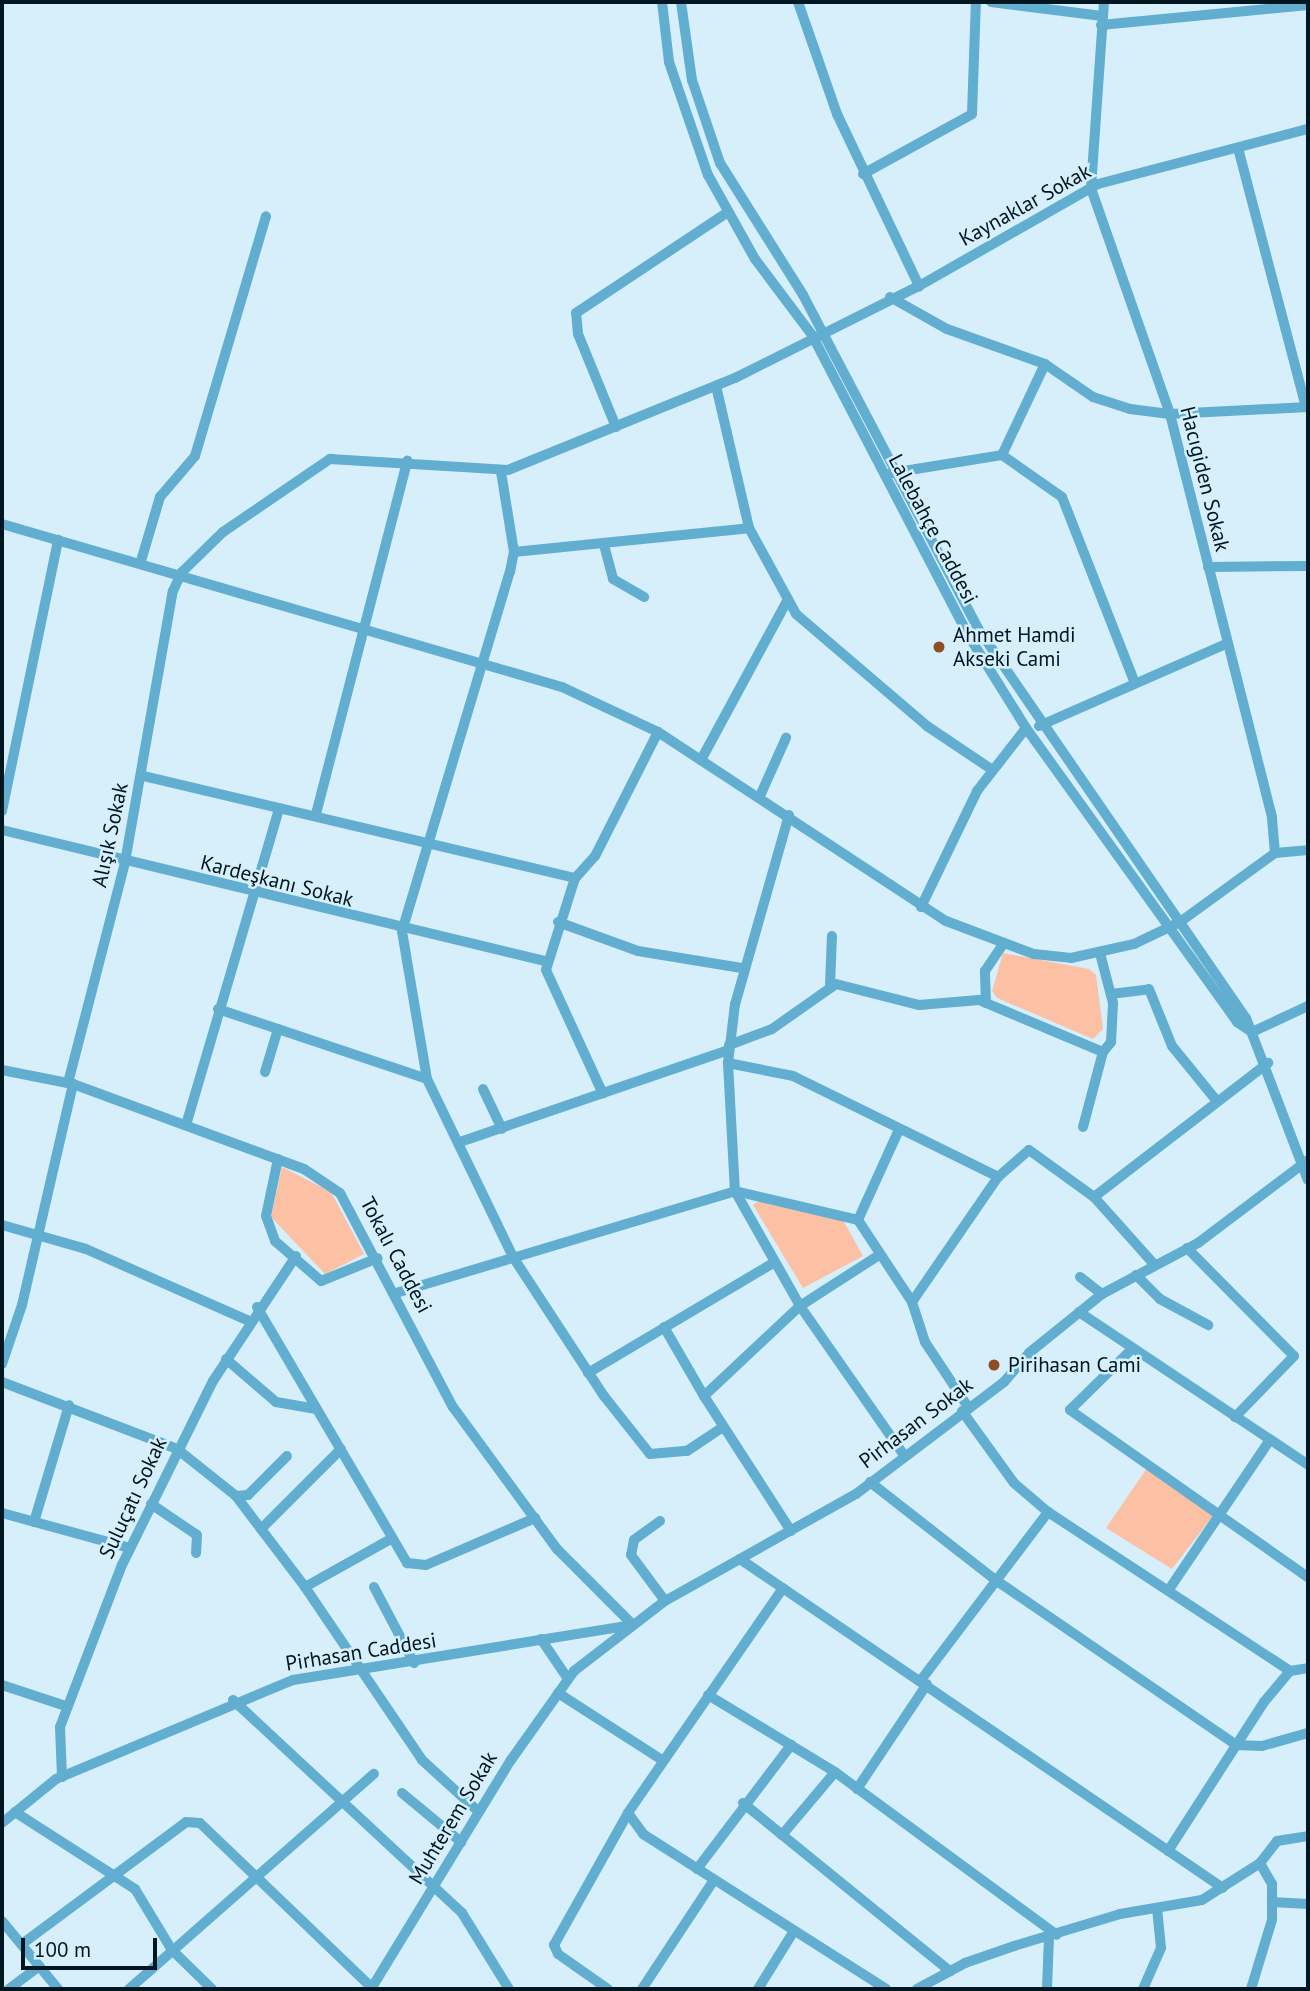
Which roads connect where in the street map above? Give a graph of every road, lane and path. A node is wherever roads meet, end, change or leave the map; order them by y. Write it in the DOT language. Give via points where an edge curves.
graph roads {
  1 [pos="662,2"];
  2 [pos="681,2"];
  3 [pos="798,2"];
  4 [pos="976,2"];
  5 [pos="991,2"];
  6 [pos="1104,2"];
  7 [pos="1308,5"];
  8 [pos="1102,20"];
  9 [pos="1308,129"];
  10 [pos="1238,148"];
  11 [pos="863,174"];
  12 [pos="1091,188"];
  13 [pos="728,212"];
  14 [pos="266,216"];
  15 [pos="919,286"];
  16 [pos="890,297"];
  17 [pos="823,330"];
  18 [pos="812,335"];
  19 [pos="1045,364"];
  20 [pos="716,386"];
  21 [pos="1307,407"];
  22 [pos="1170,414"];
  23 [pos="616,427"];
  24 [pos="1003,455"];
  25 [pos="407,461"];
  26 [pos="501,472"];
  27 [pos="891,473"];
  28 [pos="2,524"];
  29 [pos="749,528"];
  30 [pos="58,540"];
  31 [pos="604,545"];
  32 [pos="514,552"];
  33 [pos="141,561"];
  34 [pos="1308,566"];
  35 [pos="1208,567"];
  36 [pos="182,572"];
  37 [pos="644,597"];
  38 [pos="788,598"];
  39 [pos="364,631"];
  40 [pos="1226,644"];
  41 [pos="480,663"];
  42 [pos="1134,681"];
  43 [pos="1040,726"];
  44 [pos="1026,728"];
  45 [pos="658,732"];
  46 [pos="786,738"];
  47 [pos="702,760"];
  48 [pos="991,769"];
  49 [pos="142,776"];
  50 [pos="760,796"];
  51 [pos="279,808"];
  52 [pos="2,811"];
  53 [pos="316,814"];
  54 [pos="789,815"];
  55 [pos="2,830"];
  56 [pos="428,840"];
  57 [pos="1308,850"];
  58 [pos="1275,853"];
  59 [pos="125,862"];
  60 [pos="575,878"];
  61 [pos="253,895"];
  62 [pos="921,907"];
  63 [pos="558,922"];
  64 [pos="1180,922"];
  65 [pos="1170,929"];
  66 [pos="402,931"];
  67 [pos="832,936"];
  68 [pos="1004,943"];
  69 [pos="1100,953"];
  70 [pos="545,961"];
  71 [pos="742,968"];
  72 [pos="830,985"];
  73 [pos="1111,994"];
  74 [pos="986,1003"];
  75 [pos="1308,1006"];
  76 [pos="218,1009"];
  77 [pos="278,1029"];
  78 [pos="1252,1032"];
  79 [pos="729,1048"];
  80 [pos="1103,1052"];
  81 [pos="728,1063"];
  82 [pos="1268,1063"];
  83 [pos="2,1070"];
  84 [pos="265,1072"];
  85 [pos="426,1079"];
  86 [pos="70,1084"];
  87 [pos="483,1089"];
  88 [pos="603,1094"];
  89 [pos="1216,1100"];
  90 [pos="186,1125"];
  91 [pos="1083,1127"];
  92 [pos="502,1129"];
  93 [pos="898,1132"];
  94 [pos="460,1142"];
  95 [pos="278,1159"];
  96 [pos="1305,1161"];
  97 [pos="998,1178"];
  98 [pos="1308,1180"];
  99 [pos="735,1191"];
  100 [pos="1094,1197"];
  101 [pos="858,1220"];
  102 [pos="2,1225"];
  103 [pos="40,1233"];
  104 [pos="1187,1248"];
  105 [pos="879,1255"];
  106 [pos="296,1256"];
  107 [pos="513,1257"];
  108 [pos="379,1258"];
  109 [pos="774,1263"];
  110 [pos="1154,1264"];
  111 [pos="1136,1275"];
  112 [pos="1080,1277"];
  113 [pos="396,1293"];
  114 [pos="1102,1294"];
  115 [pos="912,1302"];
  116 [pos="800,1306"];
  117 [pos="257,1307"];
  118 [pos="1079,1312"];
  119 [pos="249,1321"];
  120 [pos="1209,1325"];
  121 [pos="664,1328"];
  122 [pos="1130,1351"];
  123 [pos="226,1359"];
  124 [pos="2,1364"];
  125 [pos="588,1373"];
  126 [pos="2,1382"];
  127 [pos="705,1396"];
  128 [pos="69,1405"];
  129 [pos="316,1409"];
  130 [pos="965,1409"];
  131 [pos="1235,1417"];
  132 [pos="723,1427"];
  133 [pos="1270,1440"];
  134 [pos="177,1449"];
  135 [pos="341,1449"];
  136 [pos="904,1455"];
  137 [pos="287,1456"];
  138 [pos="1308,1465"];
  139 [pos="870,1482"];
  140 [pos="236,1496"];
  141 [pos="151,1504"];
  142 [pos="1048,1512"];
  143 [pos="2,1513"];
  144 [pos="1220,1515"];
  145 [pos="535,1518"];
  146 [pos="660,1521"];
  147 [pos="34,1522"];
  148 [pos="261,1529"];
  149 [pos="791,1531"];
  150 [pos="391,1539"];
  151 [pos="131,1548"];
  152 [pos="196,1553"];
  153 [pos="740,1559"];
  154 [pos="1308,1577"];
  155 [pos="994,1579"];
  156 [pos="305,1587"];
  157 [pos="374,1587"];
  158 [pos="783,1588"];
  159 [pos="1170,1588"];
  160 [pos="665,1601"];
  161 [pos="633,1625"];
  162 [pos="541,1639"];
  163 [pos="414,1663"];
  164 [pos="1308,1668"];
  165 [pos="358,1670"];
  166 [pos="1290,1671"];
  167 [pos="571,1675"];
  168 [pos="924,1682"];
  169 [pos="2,1685"];
  170 [pos="558,1693"];
  171 [pos="708,1695"];
  172 [pos="233,1700"];
  173 [pos="66,1706"];
  174 [pos="1308,1733"];
  175 [pos="791,1745"];
  176 [pos="1236,1745"];
  177 [pos="662,1760"];
  178 [pos="835,1772"];
  179 [pos="373,1774"];
  180 [pos="62,1777"];
  181 [pos="857,1789"];
  182 [pos="402,1793"];
  183 [pos="341,1801"];
  184 [pos="743,1803"];
  185 [pos="15,1812"];
  186 [pos="479,1812"];
  187 [pos="628,1813"];
  188 [pos="2,1823"];
  189 [pos="782,1835"];
  190 [pos="1308,1836"];
  191 [pos="461,1842"];
  192 [pos="1168,1850"];
  193 [pos="1260,1863"];
  194 [pos="697,1869"];
  195 [pos="117,1875"];
  196 [pos="254,1875"];
  197 [pos="713,1880"];
  198 [pos="433,1888"];
  199 [pos="1223,1888"];
  200 [pos="1272,1902"];
  201 [pos="1308,1905"];
  202 [pos="1157,1909"];
  203 [pos="2,1921"];
  204 [pos="794,1931"];
  205 [pos="1053,1936"];
  206 [pos="22,1944"];
  207 [pos="172,1950"];
  208 [pos="39,1966"];
  209 [pos="950,1970"];
  210 [pos="9,1989"];
  211 [pos="58,1989"];
  212 [pos="129,1989"];
  213 [pos="212,1989"];
  214 [pos="372,1989"];
  215 [pos="509,1989"];
  216 [pos="608,1989"];
  217 [pos="642,1989"];
  218 [pos="758,1989"];
  219 [pos="886,1989"];
  220 [pos="917,1989"];
  221 [pos="1046,1989"];
  222 [pos="1143,1989"];
  223 [pos="1251,1989"];
  1 -- 13 [label="street, Lalebahçe Caddesi" via="684,117"];
  2 -- 17 [label="street, Lalebahçe Caddesi" via="692,80 720,163"];
  3 -- 11 [label="street"];
  4 -- 11 [label="street" via="972,114"];
  5 -- 8 [label="street"];
  6 -- 8 [label="street, Hacıgiden Sokak"];
  7 -- 8 [label="street"];
  8 -- 12 [label="street, Hacıgiden Sokak"];
  9 -- 10 [label="street, Kaynaklar Sokak"];
  10 -- 12 [label="street, Kaynaklar Sokak"];
  10 -- 21 [label="street"];
  11 -- 15 [label="street"];
  12 -- 15 [label="street, Kaynaklar Sokak"];
  12 -- 22 [label="street, Hacıgiden Sokak"];
  13 -- 18 [label="street, Lalebahçe Caddesi"];
  13 -- 23 [label="street" via="576,313 578,334"];
  14 -- 33 [label="street" via="195,456 160,497"];
  15 -- 16 [label="street, Kaynaklar Sokak"];
  16 -- 17 [label="street, Kaynaklar Sokak"];
  16 -- 19 [label="street" via="947,330"];
  17 -- 18 [label="street, Kaynaklar Sokak"];
  17 -- 27 [label="street, Lalebahçe Caddesi"];
  18 -- 20 [label="street, Kaynaklar Sokak"];
  18 -- 44 [label="street, Lalebahçe Caddesi" via="925,558"];
  19 -- 22 [label="street" via="1093,397"];
  19 -- 24 [label="street"];
  20 -- 23 [label="street, Kaynaklar Sokak"];
  20 -- 29 [label="street"];
  21 -- 22 [label="street"];
  22 -- 35 [label="street, Hacıgiden Sokak"];
  23 -- 26 [label="street, Kaynaklar Sokak"];
  24 -- 27 [label="street"];
  24 -- 42 [label="street" via="1062,497"];
  25 -- 26 [label="street"];
  25 -- 36 [label="street" via="330,459 223,532"];
  25 -- 39 [label="street"];
  26 -- 32 [label="street"];
  27 -- 43 [label="street, Lalebahçe Caddesi"];
  28 -- 30 [label="street"];
  29 -- 31 [label="street"];
  29 -- 38 [label="street"];
  30 -- 33 [label="street"];
  30 -- 52 [label="street"];
  31 -- 32 [label="street"];
  31 -- 37 [label="street" via="613,579"];
  32 -- 41 [label="street"];
  33 -- 36 [label="street"];
  34 -- 35 [label="street"];
  35 -- 40 [label="street, Hacıgiden Sokak"];
  36 -- 39 [label="street"];
  36 -- 49 [label="street, Alışık Sokak" via="173,591"];
  38 -- 47 [label="street"];
  38 -- 48 [label="street" via="830,646"];
  39 -- 41 [label="street"];
  39 -- 53 [label="street"];
  40 -- 42 [label="street"];
  40 -- 58 [label="street, Hacıgiden Sokak" via="1272,817"];
  41 -- 45 [label="street" via="597,699"];
  41 -- 56 [label="street"];
  42 -- 43 [label="street"];
  43 -- 64 [label="street, Lalebahçe Caddesi"];
  44 -- 48 [label="street"];
  44 -- 65 [label="street, Lalebahçe Caddesi"];
  45 -- 47 [label="street"];
  45 -- 60 [label="street" via="595,856"];
  46 -- 50 [label="street"];
  47 -- 50 [label="street"];
  48 -- 62 [label="street"];
  49 -- 51 [label="street"];
  49 -- 59 [label="street, Alışık Sokak"];
  50 -- 54 [label="street"];
  51 -- 53 [label="street"];
  51 -- 61 [label="street"];
  53 -- 56 [label="street"];
  54 -- 62 [label="street"];
  54 -- 71 [label="street"];
  55 -- 59 [label="street, Kardeşkanı Sokak"];
  56 -- 60 [label="street"];
  56 -- 66 [label="street"];
  57 -- 58 [label="street"];
  58 -- 64 [label="street"];
  59 -- 61 [label="street, Kardeşkanı Sokak"];
  59 -- 86 [label="street, Alışık Sokak"];
  60 -- 63 [label="street"];
  61 -- 66 [label="street, Kardeşkanı Sokak"];
  61 -- 76 [label="street"];
  62 -- 68 [label="street"];
  63 -- 70 [label="street"];
  63 -- 71 [label="street" via="638,951"];
  64 -- 65 [label="street"];
  64 -- 78 [label="street, Lalebahçe Caddesi"];
  65 -- 69 [label="street"];
  65 -- 78 [label="street, Lalebahçe Caddesi" via="1237,1022"];
  66 -- 70 [label="street, Kardeşkanı Sokak"];
  66 -- 85 [label="street"];
  67 -- 72 [label="street"];
  68 -- 69 [label="street" via="1051,957"];
  68 -- 74 [label="street" via="985,971"];
  69 -- 73 [label="street"];
  70 -- 88 [label="street"];
  71 -- 79 [label="street"];
  72 -- 74 [label="street" via="919,1005"];
  72 -- 79 [label="street" via="772,1029"];
  73 -- 80 [label="street" via="1111,1042"];
  73 -- 89 [label="street" via="1149,989 1172,1046"];
  74 -- 80 [label="street"];
  75 -- 78 [label="street"];
  76 -- 77 [label="street"];
  76 -- 90 [label="street"];
  77 -- 84 [label="street"];
  77 -- 85 [label="street"];
  78 -- 82 [label="street, Lalebahçe Caddesi"];
  79 -- 81 [label="street"];
  79 -- 88 [label="street"];
  80 -- 91 [label="street"];
  81 -- 93 [label="street" via="793,1076"];
  81 -- 99 [label="street"];
  82 -- 89 [label="street"];
  82 -- 96 [label="street, Lalebahçe Caddesi"];
  83 -- 86 [label="street, Tokalı Caddesi"];
  85 -- 94 [label="street"];
  86 -- 90 [label="street, Tokalı Caddesi"];
  86 -- 103 [label="street, Alışık Sokak"];
  87 -- 92 [label="street"];
  88 -- 92 [label="street"];
  89 -- 100 [label="street"];
  90 -- 95 [label="street, Tokalı Caddesi"];
  92 -- 94 [label="street"];
  93 -- 97 [label="street"];
  93 -- 101 [label="street"];
  94 -- 107 [label="street"];
  95 -- 106 [label="street" via="266,1226"];
  95 -- 108 [label="street, Tokalı Caddesi" via="340,1193"];
  96 -- 98 [label="street, Lalebahçe Caddesi"];
  96 -- 104 [label="street, Pirhasan Sokak"];
  97 -- 100 [label="street" via="1021,1153 1038,1151"];
  97 -- 115 [label="street"];
  99 -- 101 [label="street"];
  99 -- 107 [label="street"];
  99 -- 109 [label="street"];
  100 -- 110 [label="street"];
  101 -- 105 [label="street"];
  102 -- 103 [label="street"];
  103 -- 119 [label="street"];
  103 -- 124 [label="street, Alışık Sokak"];
  104 -- 110 [label="street, Pirhasan Sokak"];
  104 -- 131 [label="street" via="1294,1356"];
  105 -- 115 [label="street"];
  105 -- 116 [label="street"];
  106 -- 108 [label="street" via="321,1281"];
  106 -- 117 [label="street, Suluçatı Sokak"];
  107 -- 113 [label="street"];
  107 -- 125 [label="street"];
  108 -- 113 [label="street, Tokalı Caddesi"];
  109 -- 116 [label="street"];
  109 -- 121 [label="street"];
  110 -- 111 [label="street, Pirhasan Sokak"];
  111 -- 114 [label="street, Pirhasan Sokak"];
  111 -- 120 [label="street" via="1160,1299"];
  112 -- 114 [label="street"];
  113 -- 145 [label="street, Tokalı Caddesi" via="453,1407"];
  114 -- 118 [label="street, Pirhasan Sokak"];
  115 -- 130 [label="street" via="925,1342"];
  116 -- 127 [label="street"];
  116 -- 136 [label="street"];
  117 -- 119 [label="street, Suluçatı Sokak"];
  117 -- 129 [label="street"];
  118 -- 122 [label="street"];
  118 -- 130 [label="street, Pirhasan Sokak"];
  119 -- 123 [label="street, Suluçatı Sokak"];
  121 -- 125 [label="street"];
  121 -- 127 [label="street"];
  122 -- 131 [label="street"];
  122 -- 144 [label="street" via="1070,1410"];
  123 -- 129 [label="street" via="276,1402"];
  123 -- 134 [label="street, Suluçatı Sokak"];
  125 -- 132 [label="street" via="650,1454 687,1451"];
  126 -- 128 [label="street"];
  127 -- 132 [label="street"];
  128 -- 134 [label="street"];
  128 -- 147 [label="street"];
  129 -- 135 [label="street"];
  130 -- 136 [label="street, Pirhasan Sokak"];
  130 -- 142 [label="street" via="1013,1483"];
  131 -- 133 [label="street"];
  132 -- 149 [label="street"];
  133 -- 138 [label="street"];
  133 -- 144 [label="street"];
  134 -- 140 [label="street"];
  134 -- 141 [label="street, Suluçatı Sokak"];
  135 -- 148 [label="street"];
  135 -- 150 [label="street"];
  136 -- 139 [label="street, Pirhasan Sokak"];
  137 -- 140 [label="street" via="248,1495"];
  139 -- 149 [label="street, Pirhasan Sokak"];
  139 -- 155 [label="street"];
  140 -- 148 [label="street"];
  141 -- 151 [label="street, Suluçatı Sokak"];
  141 -- 152 [label="street" via="197,1535"];
  142 -- 155 [label="street"];
  142 -- 159 [label="street"];
  143 -- 147 [label="street"];
  144 -- 154 [label="street"];
  144 -- 159 [label="street"];
  145 -- 150 [label="street" via="414,1568"];
  145 -- 161 [label="street, Tokalı Caddesi" via="593,1590"];
  146 -- 160 [label="street" via="634,1540 632,1555"];
  147 -- 151 [label="street"];
  148 -- 156 [label="street"];
  149 -- 153 [label="street, Pirhasan Sokak"];
  150 -- 156 [label="street"];
  151 -- 173 [label="street, Suluçatı Sokak"];
  153 -- 158 [label="street"];
  153 -- 160 [label="street, Pirhasan Sokak"];
  155 -- 168 [label="street"];
  155 -- 176 [label="street"];
  156 -- 165 [label="street"];
  157 -- 163 [label="street"];
  158 -- 168 [label="street"];
  158 -- 171 [label="street"];
  159 -- 166 [label="street"];
  160 -- 161 [label="street, Pirhasan Sokak"];
  161 -- 162 [label="street, Pirhasan Caddesi"];
  161 -- 167 [label="street, Pirhasan Sokak"];
  162 -- 163 [label="street, Pirhasan Caddesi"];
  162 -- 167 [label="street"];
  163 -- 165 [label="street, Pirhasan Caddesi"];
  164 -- 166 [label="street"];
  165 -- 172 [label="street, Pirhasan Caddesi" via="293,1680"];
  165 -- 186 [label="street" via="422,1760"];
  166 -- 176 [label="street"];
  167 -- 170 [label="street, Muhterem Sokak"];
  168 -- 181 [label="street"];
  168 -- 192 [label="street"];
  169 -- 173 [label="street"];
  170 -- 177 [label="street"];
  170 -- 186 [label="street, Muhterem Sokak"];
  171 -- 175 [label="street"];
  171 -- 177 [label="street"];
  172 -- 180 [label="street, Pirhasan Caddesi"];
  172 -- 183 [label="street"];
  173 -- 180 [label="street, Suluçatı Sokak" via="60,1727"];
  174 -- 176 [label="street" via="1262,1746"];
  175 -- 178 [label="street"];
  175 -- 184 [label="street"];
  176 -- 192 [label="street"];
  177 -- 187 [label="street"];
  178 -- 181 [label="street"];
  178 -- 189 [label="street"];
  179 -- 183 [label="street"];
  180 -- 185 [label="street, Pirhasan Caddesi"];
  181 -- 205 [label="street"];
  182 -- 191 [label="street"];
  183 -- 196 [label="street"];
  183 -- 198 [label="street"];
  184 -- 189 [label="street"];
  184 -- 194 [label="street"];
  185 -- 188 [label="street, Pirhasan Caddesi"];
  185 -- 195 [label="street"];
  186 -- 191 [label="street, Muhterem Sokak"];
  187 -- 194 [label="street" via="632,1825"];
  187 -- 216 [label="street" via="554,1945"];
  189 -- 209 [label="street"];
  190 -- 193 [label="street" via="1277,1841"];
  191 -- 198 [label="street, Muhterem Sokak"];
  192 -- 199 [label="street"];
  193 -- 199 [label="street"];
  193 -- 200 [label="street" via="1272,1884"];
  194 -- 197 [label="street"];
  195 -- 196 [label="street" via="186,1822 200,1823"];
  195 -- 206 [label="street"];
  195 -- 207 [label="street" via="135,1889"];
  196 -- 207 [label="street"];
  196 -- 214 [label="street"];
  197 -- 204 [label="street"];
  197 -- 217 [label="street"];
  198 -- 214 [label="street, Muhterem Sokak"];
  198 -- 215 [label="street" via="462,1913"];
  199 -- 202 [label="street"];
  200 -- 201 [label="street"];
  200 -- 223 [label="street"];
  202 -- 205 [label="street"];
  202 -- 222 [label="street" via="1161,1948"];
  203 -- 206 [label="street"];
  204 -- 218 [label="street"];
  204 -- 219 [label="street"];
  205 -- 209 [label="street"];
  205 -- 221 [label="street"];
  206 -- 208 [label="street"];
  207 -- 212 [label="street"];
  207 -- 213 [label="street"];
  208 -- 210 [label="street"];
  208 -- 211 [label="street"];
  209 -- 220 [label="street"];
}
